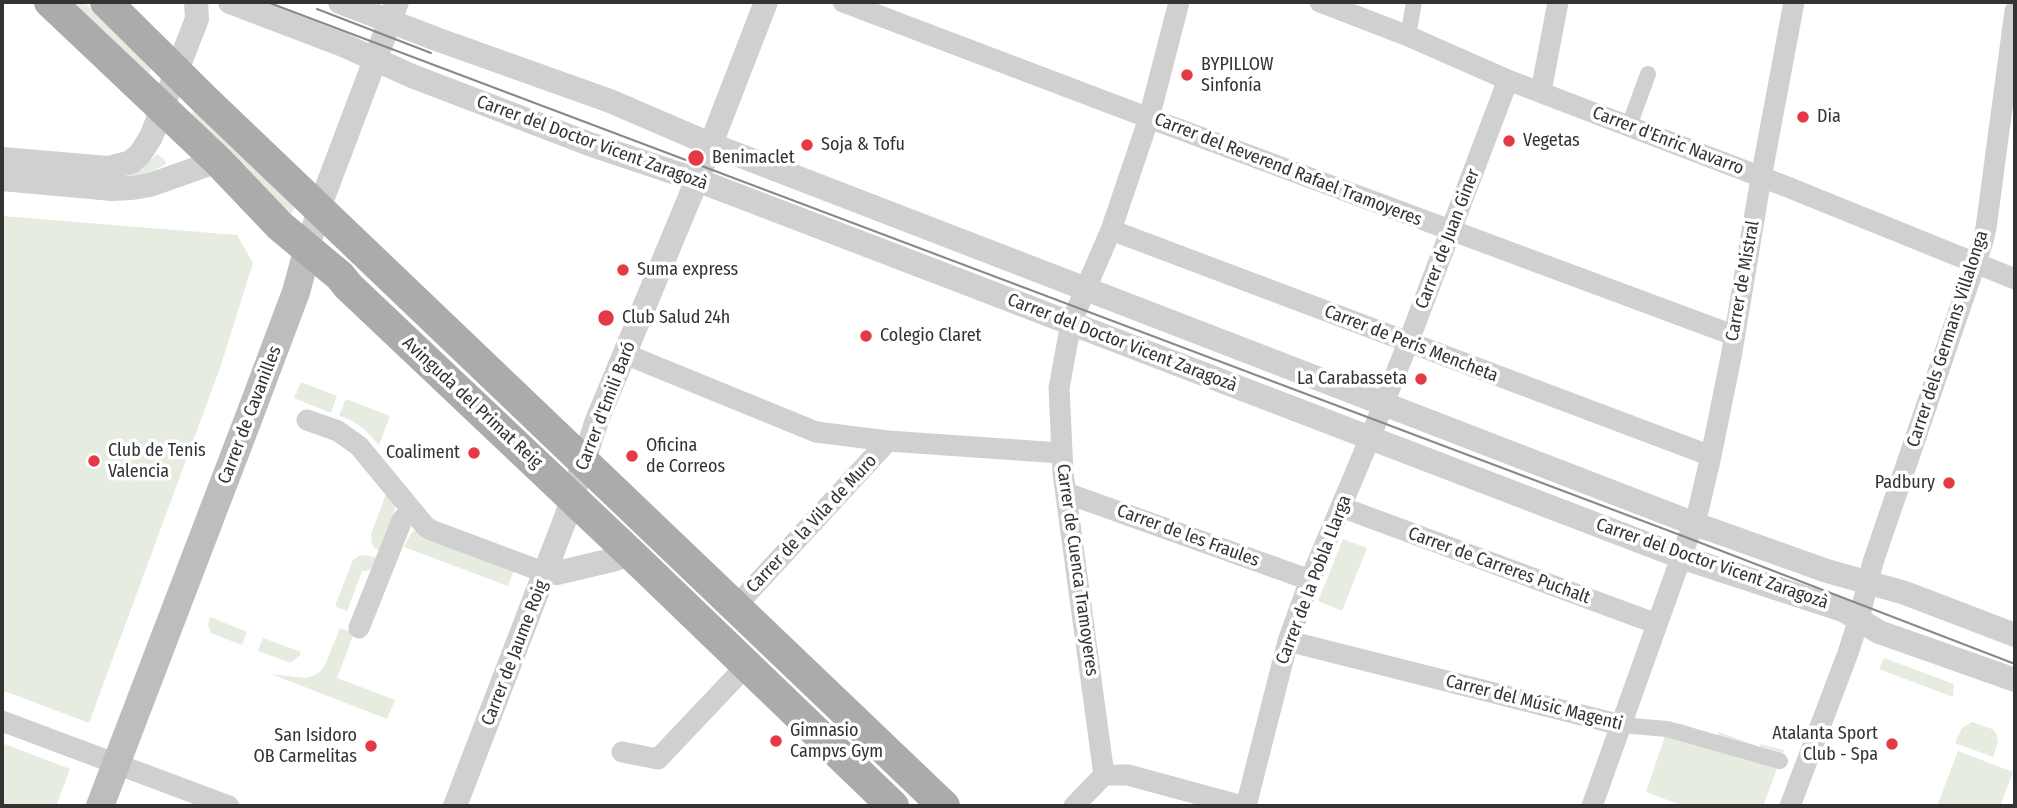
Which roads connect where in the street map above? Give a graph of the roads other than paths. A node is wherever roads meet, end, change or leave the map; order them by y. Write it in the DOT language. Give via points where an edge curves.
graph roads {
  1 [pos="50,2"];
  2 [pos="196,2"];
  3 [pos="230,2"];
  4 [pos="340,2"];
  5 [pos="766,2"];
  6 [pos="843,2"];
  7 [pos="1179,2"];
  8 [pos="1320,2"];
  9 [pos="1414,2"];
  10 [pos="1558,2"];
  11 [pos="1794,2"];
  12 [pos="120,7"];
  13 [pos="393,11"];
  14 [pos="2015,11"];
  15 [pos="1408,36"];
  16 [pos="374,59"];
  17 [pos="177,72"];
  18 [pos="1648,74"];
  19 [pos="1508,80"];
  20 [pos="1541,91"];
  21 [pos="163,108"];
  22 [pos="1149,118"];
  23 [pos="1629,126"];
  24 [pos="710,144"];
  25 [pos="2,159"];
  26 [pos="218,161"];
  27 [pos="1761,178"];
  28 [pos="2,179"];
  29 [pos="697,180"];
  30 [pos="319,208"];
  31 [pos="1111,230"];
  32 [pos="1451,231"];
  33 [pos="308,248"];
  34 [pos="1975,264"];
  35 [pos="2015,279"];
  36 [pos="1086,289"];
  37 [pos="1071,323"];
  38 [pos="1733,335"];
  39 [pos="1408,343"];
  40 [pos="625,354"];
  41 [pos="1384,404"];
  42 [pos="307,420"];
  43 [pos="1370,438"];
  44 [pos="888,442"];
  45 [pos="1061,453"];
  46 [pos="1712,456"];
  47 [pos="584,461"];
  48 [pos="1066,493"];
  49 [pos="573,499"];
  50 [pos="1341,507"];
  51 [pos="411,510"];
  52 [pos="1695,524"];
  53 [pos="628,551"];
  54 [pos="1681,557"];
  55 [pos="546,573"];
  56 [pos="1310,580"];
  57 [pos="1868,581"];
  58 [pos="736,606"];
  59 [pos="1859,619"];
  60 [pos="1657,624"];
  61 [pos="359,628"];
  62 [pos="2015,635"];
  63 [pos="1288,641"];
  64 [pos="747,665"];
  65 [pos="2015,680"];
  66 [pos="2,722"];
  67 [pos="1621,726"];
  68 [pos="622,752"];
  69 [pos="1780,761"];
  70 [pos="116,764"];
  71 [pos="1104,775"];
  72 [pos="100,806"];
  73 [pos="229,806"];
  74 [pos="455,806"];
  75 [pos="893,806"];
  76 [pos="944,806"];
  77 [pos="1074,806"];
  78 [pos="1244,806"];
  79 [pos="1592,806"];
  80 [pos="1790,806"];
  1 -- 21 [label="main road, Avinguda del Primat Reig"];
  2 -- 17 [label="street" via="197,19"];
  3 -- 16 [label="street, Carrer del Doctor Vicent Zaragozà"];
  4 -- 13 [label="street, Carrer del Doctor Vicent Zaragozà"];
  5 -- 24 [label="street, Carrer d'Emili Baró"];
  6 -- 22 [label="street, Carrer del Reverend Rafael Tramoyeres"];
  7 -- 22 [label="street, Carrer de Cuenca Tramoyeres"];
  8 -- 15 [label="street, Carrer d'Enric Navarro"];
  9 -- 15 [label="street"];
  10 -- 20 [label="street"];
  11 -- 27 [label="street, Carrer de Mistral"];
  12 -- 17 [label="main road, Avinguda del Primat Reig"];
  13 -- 16 [label="street, Carrer de Cavanilles"];
  13 -- 24 [label="street, Carrer del Doctor Vicent Zaragozà"];
  14 -- 34 [label="street, Carrer dels Germans Villalonga" via="1986,228"];
  15 -- 19 [label="street, Carrer d'Enric Navarro"];
  16 -- 29 [label="street, Carrer del Doctor Vicent Zaragozà" via="592,145"];
  16 -- 30 [label="street, Carrer de Cavanilles"];
  17 -- 21 [label="street"];
  17 -- 30 [label="main road, Avinguda del Primat Reig"];
  18 -- 23 [label="street"];
  19 -- 20 [label="street, Carrer d'Enric Navarro"];
  19 -- 32 [label="street, Carrer de Juan Giner"];
  20 -- 23 [label="street, Carrer d'Enric Navarro"];
  21 -- 25 [label="street" via="145,149 119,166"];
  21 -- 26 [label="main road, Avinguda del Primat Reig"];
  22 -- 31 [label="street, Carrer de Cuenca Tramoyeres"];
  22 -- 32 [label="street, Carrer del Reverend Rafael Tramoyeres"];
  23 -- 27 [label="street, Carrer d'Enric Navarro"];
  24 -- 29 [label="street, Carrer d'Emili Baró"];
  24 -- 36 [label="street, Carrer del Doctor Vicent Zaragozà"];
  26 -- 28 [label="street" via="132,188"];
  26 -- 33 [label="main road, Avinguda del Primat Reig"];
  27 -- 34 [label="street, Carrer d'Enric Navarro"];
  27 -- 38 [label="street, Carrer de Mistral"];
  29 -- 37 [label="street, Carrer del Doctor Vicent Zaragozà"];
  29 -- 40 [label="street, Carrer d'Emili Baró"];
  30 -- 33 [label="street, Carrer de Cavanilles"];
  30 -- 47 [label="main road, Avinguda del Primat Reig"];
  31 -- 36 [label="street, Carrer de Cuenca Tramoyeres"];
  31 -- 39 [label="street, Carrer de Peris Mencheta"];
  32 -- 38 [label="street, Carrer del Reverend Rafael Tramoyeres"];
  32 -- 39 [label="street, Carrer de Juan Giner"];
  33 -- 49 [label="main road, Avinguda del Primat Reig"];
  33 -- 70 [label="main road, Carrer de Cavanilles" via="254,405"];
  34 -- 35 [label="street, Carrer d'Enric Navarro"];
  34 -- 57 [label="street, Carrer dels Germans Villalonga"];
  36 -- 37 [label="street, Carrer de Cuenca Tramoyeres"];
  36 -- 41 [label="street, Carrer del Doctor Vicent Zaragozà"];
  37 -- 43 [label="street, Carrer del Doctor Vicent Zaragozà"];
  37 -- 45 [label="street, Carrer de Cuenca Tramoyeres" via="1059,388"];
  38 -- 46 [label="street, Carrer de Mistral"];
  39 -- 41 [label="street, Carrer de Juan Giner"];
  39 -- 46 [label="street, Carrer de Peris Mencheta"];
  40 -- 44 [label="street" via="816,432"];
  40 -- 47 [label="street, Carrer d'Emili Baró"];
  41 -- 43 [label="street, Carrer de Juan Giner"];
  41 -- 52 [label="street, Carrer del Doctor Vicent Zaragozà"];
  42 -- 51 [label="street" via="338,431 359,446"];
  43 -- 50 [label="street, Carrer de la Pobla Llarga"];
  43 -- 54 [label="street, Carrer del Doctor Vicent Zaragozà"];
  44 -- 45 [label="street"];
  44 -- 58 [label="street, Carrer de la Vila de Muro"];
  45 -- 48 [label="street, Carrer de Cuenca Tramoyeres"];
  46 -- 52 [label="street, Carrer de Mistral"];
  47 -- 49 [label="street, Carrer d'Emili Baró"];
  47 -- 58 [label="main road, Avinguda del Primat Reig"];
  48 -- 56 [label="street, Carrer de les Fraules"];
  48 -- 71 [label="street, Carrer de Cuenca Tramoyeres"];
  49 -- 53 [label="main road, Avinguda del Primat Reig"];
  49 -- 55 [label="street, Carrer de Jaume Roig"];
  50 -- 56 [label="street, Carrer de la Pobla Llarga"];
  50 -- 60 [label="street, Carrer de Carreres Puchalt"];
  51 -- 55 [label="street" via="430,530"];
  51 -- 61 [label="street" via="402,520"];
  52 -- 54 [label="street, Carrer de Mistral"];
  52 -- 57 [label="street, Carrer del Doctor Vicent Zaragozà"];
  53 -- 55 [label="street" via="612,560"];
  53 -- 58 [label="main road" via="650,554 701,597"];
  53 -- 64 [label="main road, Avinguda del Primat Reig"];
  54 -- 59 [label="street, Carrer del Doctor Vicent Zaragozà" via="1808,597"];
  54 -- 60 [label="street, Carrer de Mistral"];
  55 -- 74 [label="street, Carrer de Jaume Roig"];
  56 -- 63 [label="street, Carrer de la Pobla Llarga"];
  57 -- 59 [label="street, Carrer dels Germans Villalonga"];
  57 -- 62 [label="street, Carrer del Doctor Vicent Zaragozà"];
  58 -- 76 [label="main road, Avinguda del Primat Reig"];
  59 -- 65 [label="street, Carrer del Doctor Vicent Zaragozà" via="1879,632"];
  59 -- 80 [label="street, Carrer dels Germans Villalonga"];
  60 -- 67 [label="street, Carrer de Mistral"];
  63 -- 67 [label="street, Carrer del Músic Magenti"];
  63 -- 78 [label="street, Carrer de la Pobla Llarga"];
  64 -- 68 [label="street" via="658,759"];
  64 -- 75 [label="main road, Avinguda del Primat Reig"];
  66 -- 70 [label="street"];
  67 -- 69 [label="street, Carrer del Músic Magenti" via="1667,729"];
  67 -- 79 [label="street, Carrer de Mistral"];
  70 -- 72 [label="main road, Carrer de Cavanilles"];
  70 -- 73 [label="street"];
  71 -- 77 [label="street"];
  71 -- 78 [label="street" via="1128,775"];
}
